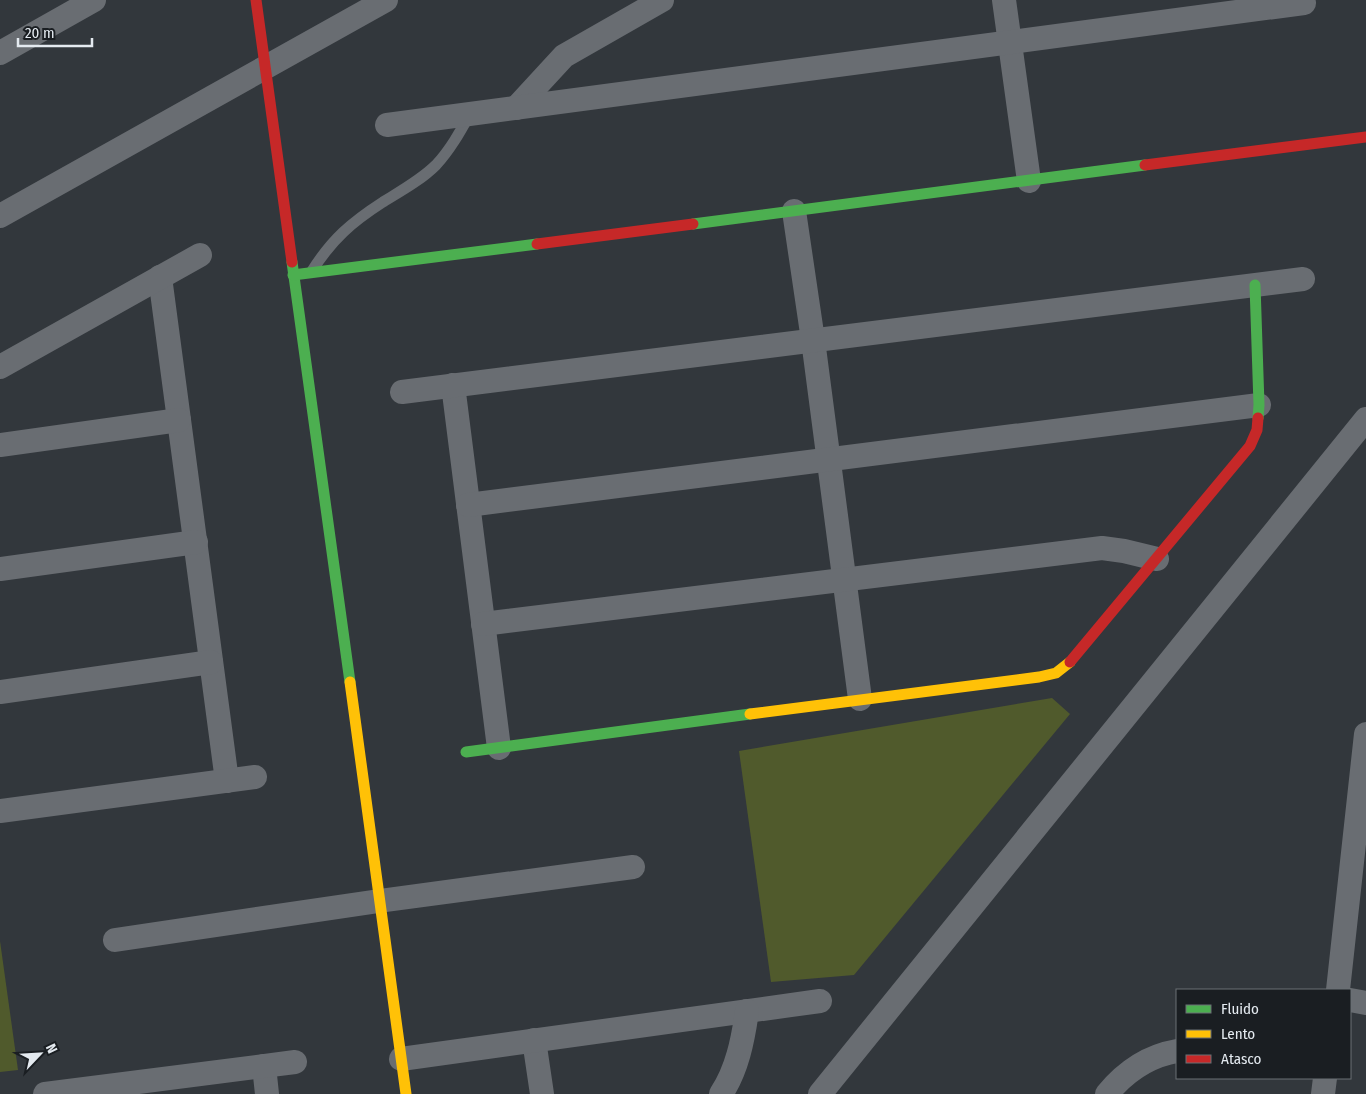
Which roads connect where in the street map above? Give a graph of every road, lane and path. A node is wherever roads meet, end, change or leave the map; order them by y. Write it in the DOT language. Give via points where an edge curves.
graph roads {
  1 [pos="94,0"];
  2 [pos="256,0"];
  3 [pos="386,0"];
  4 [pos="662,0"];
  5 [pos="1004,0"];
  6 [pos="1304,2"];
  7 [pos="1263,4"];
  8 [pos="1010,42"];
  9 [pos="0,52"];
  10 [pos="264,68"];
  11 [pos="516,108"];
  12 [pos="470,114"];
  13 [pos="387,125"];
  14 [pos="1366,137"];
  15 [pos="1029,181"];
  16 [pos="794,211"];
  17 [pos="0,216"];
  18 [pos="200,255"];
  19 [pos="311,273"];
  20 [pos="293,275"];
  21 [pos="160,277"];
  22 [pos="1303,279"];
  23 [pos="1255,285"];
  24 [pos="813,340"];
  25 [pos="0,367"];
  26 [pos="453,385"];
  27 [pos="402,392"];
  28 [pos="1259,404"];
  29 [pos="1366,419"];
  30 [pos="179,420"];
  31 [pos="0,445"];
  32 [pos="829,460"];
  33 [pos="468,505"];
  34 [pos="196,542"];
  35 [pos="1157,559"];
  36 [pos="0,569"];
  37 [pos="844,579"];
  38 [pos="483,624"];
  39 [pos="211,662"];
  40 [pos="0,692"];
  41 [pos="860,699"];
  42 [pos="1366,734"];
  43 [pos="499,748"];
  44 [pos="466,752"];
  45 [pos="255,777"];
  46 [pos="228,781"];
  47 [pos="0,811"];
  48 [pos="633,866"];
  49 [pos="379,901"];
  50 [pos="115,940"];
  51 [pos="1338,989"];
  52 [pos="1351,1000"];
  53 [pos="820,1001"];
  54 [pos="1366,1003"];
  55 [pos="747,1011"];
  56 [pos="534,1040"];
  57 [pos="1176,1051"];
  58 [pos="401,1059"];
  59 [pos="295,1062"];
  60 [pos="264,1066"];
  61 [pos="1325,1079"];
  62 [pos="45,1094"];
  63 [pos="267,1094"];
  64 [pos="406,1094"];
  65 [pos="542,1094"];
  66 [pos="721,1094"];
  67 [pos="820,1094"];
  68 [pos="1107,1094"];
  69 [pos="1323,1094"];
  1 -- 9 [label="street"];
  2 -- 10 [label="street"];
  3 -- 10 [label="street"];
  4 -- 11 [label="street" via="564,56"];
  5 -- 8 [label="street"];
  6 -- 7 [label="street"];
  7 -- 8 [label="street"];
  8 -- 11 [label="street"];
  8 -- 15 [label="street"];
  10 -- 17 [label="street"];
  10 -- 20 [label="street"];
  11 -- 12 [label="street"];
  12 -- 13 [label="street"];
  12 -- 19 [label="lane" via="435,165 336,237"];
  14 -- 15 [label="street"];
  15 -- 16 [label="street"];
  16 -- 19 [label="street"];
  16 -- 24 [label="street"];
  18 -- 21 [label="street"];
  19 -- 20 [label="street"];
  20 -- 49 [label="street"];
  21 -- 25 [label="street"];
  21 -- 30 [label="street"];
  22 -- 23 [label="street"];
  23 -- 24 [label="street"];
  23 -- 28 [label="street"];
  24 -- 26 [label="street"];
  24 -- 32 [label="street"];
  26 -- 27 [label="street"];
  26 -- 33 [label="street"];
  28 -- 32 [label="street"];
  28 -- 35 [label="street" via="1257,430 1250,446"];
  29 -- 67 [label="street"];
  30 -- 31 [label="street"];
  30 -- 34 [label="street"];
  32 -- 33 [label="street"];
  32 -- 37 [label="street"];
  33 -- 38 [label="street"];
  34 -- 36 [label="street"];
  34 -- 39 [label="street"];
  35 -- 37 [label="street" via="1102,548"];
  35 -- 41 [label="street" via="1071,661 1056,672 1039,677"];
  37 -- 38 [label="street"];
  37 -- 41 [label="street"];
  38 -- 43 [label="street"];
  39 -- 40 [label="street"];
  39 -- 46 [label="street"];
  41 -- 43 [label="street"];
  42 -- 51 [label="street"];
  43 -- 44 [label="street"];
  45 -- 46 [label="street"];
  46 -- 47 [label="street"];
  48 -- 49 [label="street"];
  49 -- 50 [label="street"];
  49 -- 58 [label="street"];
  52 -- 54 [label="street"];
  53 -- 55 [label="street"];
  55 -- 56 [label="street"];
  55 -- 66 [label="street" via="743,1042 728,1084"];
  56 -- 58 [label="street"];
  56 -- 65 [label="street"];
  57 -- 68 [label="street" via="1139,1064"];
  58 -- 64 [label="street"];
  59 -- 60 [label="street"];
  60 -- 62 [label="street"];
  60 -- 63 [label="street"];
  61 -- 69 [label="street"];
}
